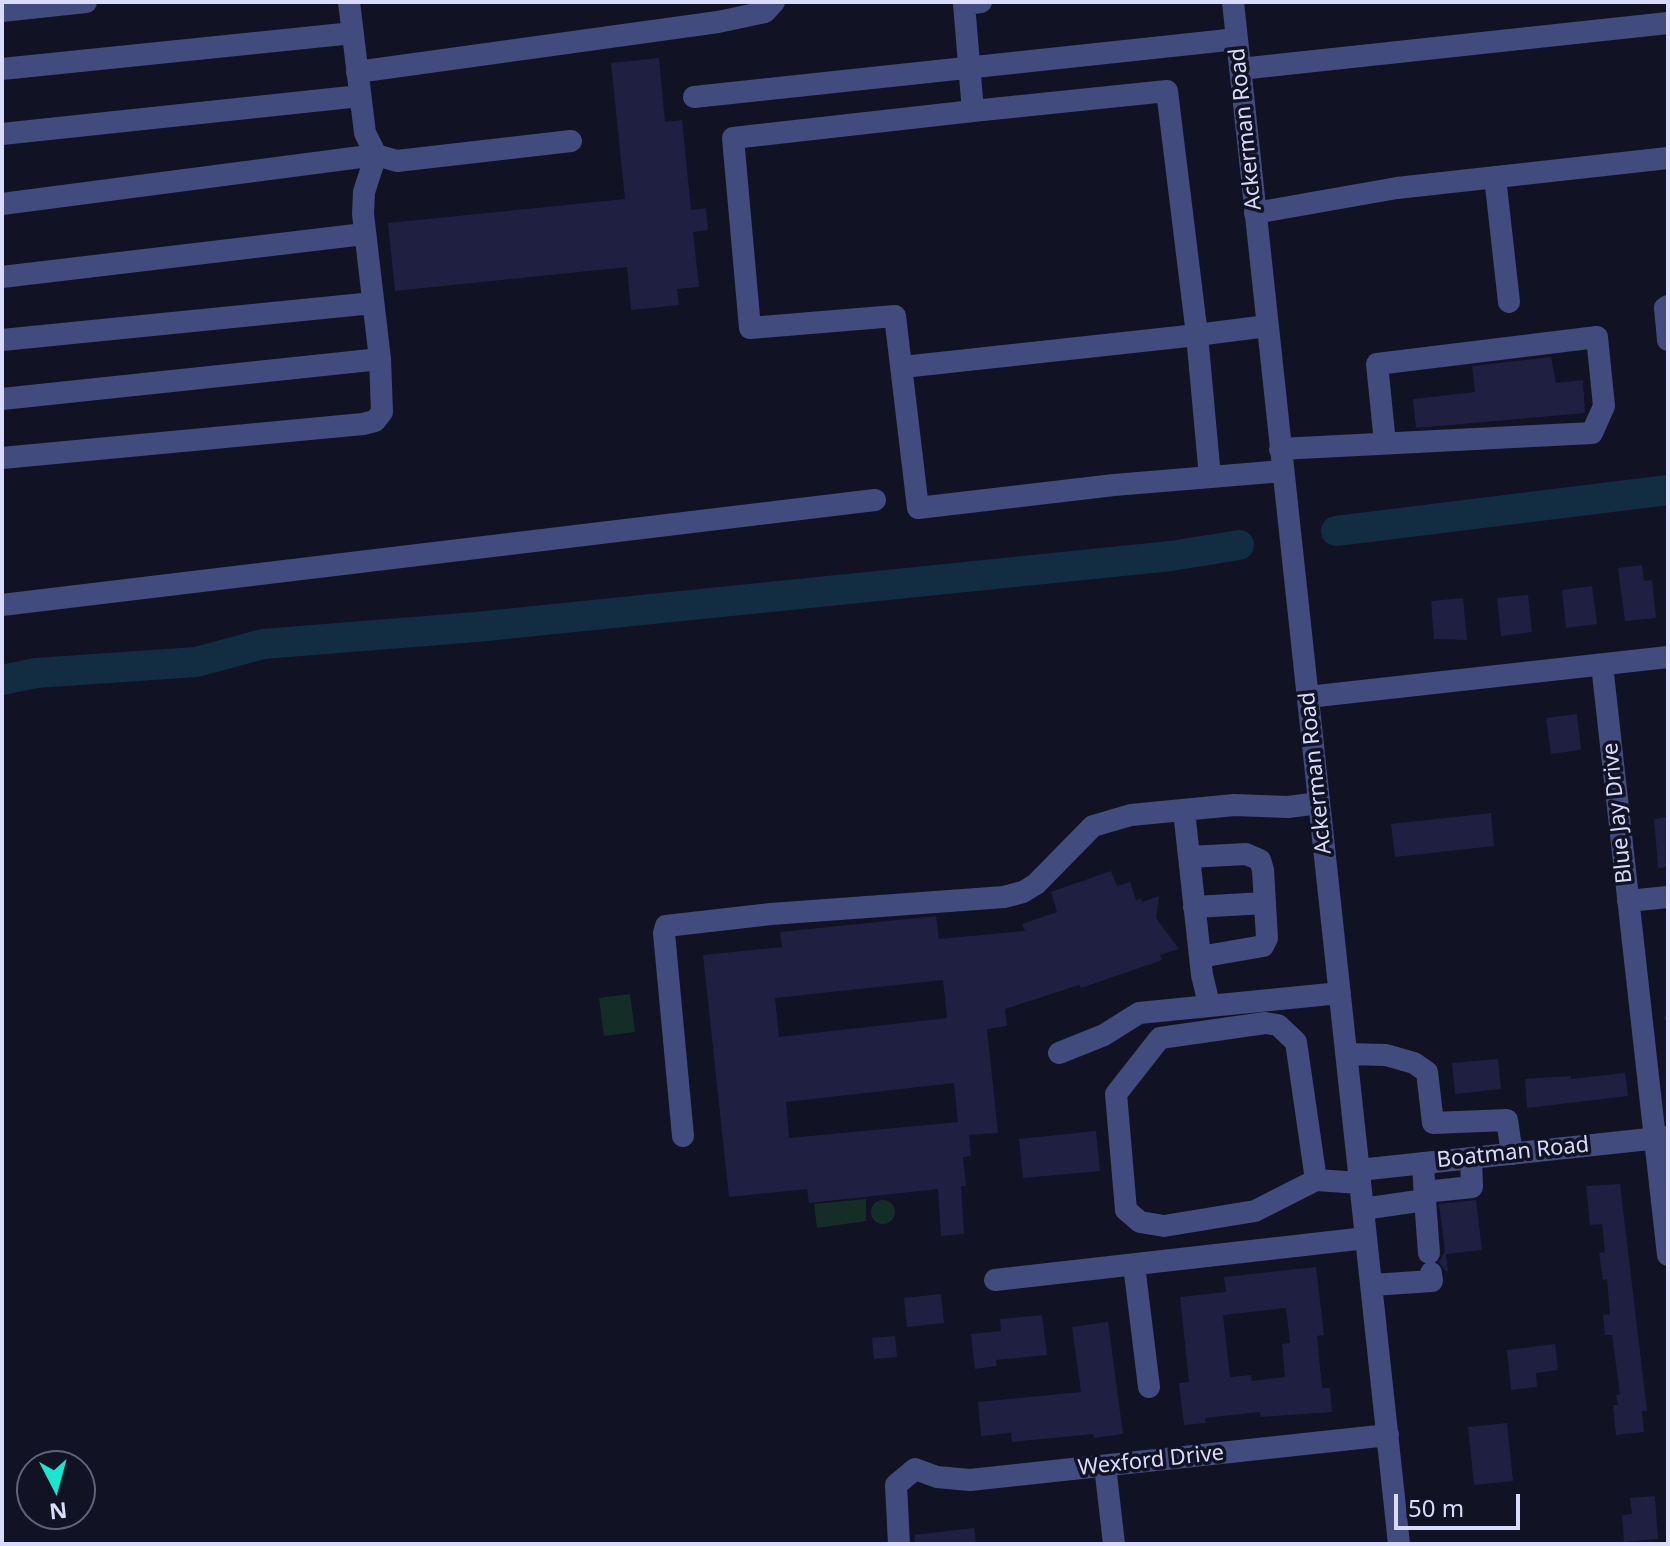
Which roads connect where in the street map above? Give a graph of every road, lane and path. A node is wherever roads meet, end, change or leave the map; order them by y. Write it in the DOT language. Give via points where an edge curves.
graph roads {
  1 [pos="86,2"];
  2 [pos="349,2"];
  3 [pos="774,2"];
  4 [pos="1233,2"];
  5 [pos="969,3"];
  6 [pos="2,11"];
  7 [pos="1668,23"];
  8 [pos="353,33"];
  9 [pos="1237,39"];
  10 [pos="969,67"];
  11 [pos="2,69"];
  12 [pos="1240,69"];
  13 [pos="357,72"];
  14 [pos="360,96"];
  15 [pos="694,97"];
  16 [pos="973,111"];
  17 [pos="2,134"];
  18 [pos="571,141"];
  19 [pos="376,155"];
  20 [pos="1668,158"];
  21 [pos="1495,177"];
  22 [pos="2,204"];
  23 [pos="1255,213"];
  24 [pos="364,234"];
  25 [pos="2,277"];
  26 [pos="1509,302"];
  27 [pos="373,303"];
  28 [pos="1668,306"];
  29 [pos="1267,326"];
  30 [pos="1197,335"];
  31 [pos="2,340"];
  32 [pos="1668,340"];
  33 [pos="380,359"];
  34 [pos="903,367"];
  35 [pos="2,399"];
  36 [pos="1385,443"];
  37 [pos="2,458"];
  38 [pos="1282,460"];
  39 [pos="1210,477"];
  40 [pos="875,500"];
  41 [pos="2,605"];
  42 [pos="1668,657"];
  43 [pos="1602,665"];
  44 [pos="1308,697"];
  45 [pos="1319,803"];
  46 [pos="1184,811"];
  47 [pos="1189,857"];
  48 [pos="1668,897"];
  49 [pos="1628,901"];
  50 [pos="1265,903"];
  51 [pos="1194,907"];
  52 [pos="1200,957"];
  53 [pos="1340,993"];
  54 [pos="1209,1004"];
  55 [pos="1059,1053"];
  56 [pos="1346,1054"];
  57 [pos="683,1136"];
  58 [pos="1662,1138"];
  59 [pos="1512,1154"];
  60 [pos="1471,1158"];
  61 [pos="1423,1163"];
  62 [pos="1360,1177"];
  63 [pos="1316,1180"];
  64 [pos="1425,1196"];
  65 [pos="1363,1209"];
  66 [pos="1366,1238"];
  67 [pos="1668,1255"];
  68 [pos="1134,1265"];
  69 [pos="995,1280"];
  70 [pos="1372,1285"];
  71 [pos="1149,1387"];
  72 [pos="1388,1435"];
  73 [pos="1105,1466"];
  74 [pos="899,1544"];
  75 [pos="1114,1544"];
  76 [pos="1399,1544"];
  1 -- 6 [label="street"];
  2 -- 8 [label="street"];
  3 -- 13 [label="street" via="765,12 718,22"];
  4 -- 9 [label="street, Ackerman Road"];
  5 -- 10 [label="street"];
  7 -- 12 [label="street"];
  8 -- 11 [label="street"];
  8 -- 13 [label="street"];
  9 -- 10 [label="street"];
  9 -- 12 [label="street, Ackerman Road"];
  10 -- 15 [label="street"];
  10 -- 16 [label="street"];
  12 -- 23 [label="street, Ackerman Road"];
  13 -- 14 [label="street"];
  14 -- 17 [label="street"];
  14 -- 19 [label="street" via="365,133"];
  16 -- 30 [label="street" via="1167,91"];
  16 -- 34 [label="street" via="733,138 730,143 750,328 895,316"];
  18 -- 19 [label="street" via="397,161"];
  19 -- 22 [label="street"];
  19 -- 24 [label="street" via="364,192"];
  20 -- 21 [label="street"];
  21 -- 23 [label="street"];
  21 -- 26 [label="street"];
  23 -- 29 [label="street, Ackerman Road"];
  24 -- 25 [label="street"];
  24 -- 27 [label="street"];
  27 -- 31 [label="street"];
  27 -- 33 [label="street"];
  28 -- 32 [label="street"];
  29 -- 30 [label="street"];
  29 -- 38 [label="street, Ackerman Road"];
  30 -- 34 [label="street"];
  30 -- 39 [label="street"];
  33 -- 35 [label="street"];
  33 -- 37 [label="street" via="382,412 375,421"];
  34 -- 39 [label="street" via="918,508"];
  36 -- 36 [label="street" via="1592,433 1604,406 1597,337 1377,364"];
  36 -- 38 [label="street"];
  38 -- 39 [label="street"];
  38 -- 44 [label="street, Ackerman Road"];
  40 -- 41 [label="street"];
  42 -- 43 [label="street"];
  43 -- 44 [label="street"];
  43 -- 49 [label="street, Blue Jay Drive"];
  44 -- 45 [label="street, Ackerman Road"];
  45 -- 46 [label="street"];
  45 -- 53 [label="street, Ackerman Road"];
  46 -- 47 [label="street"];
  46 -- 57 [label="street" via="1131,815 1093,826 1036,884 1004,897 666,926"];
  47 -- 50 [label="street" via="1246,854 1260,860"];
  47 -- 51 [label="street"];
  48 -- 49 [label="street"];
  49 -- 58 [label="street, Blue Jay Drive"];
  50 -- 51 [label="street"];
  50 -- 52 [label="street" via="1263,946"];
  51 -- 52 [label="street"];
  52 -- 54 [label="street"];
  53 -- 54 [label="street"];
  53 -- 56 [label="street, Ackerman Road"];
  54 -- 55 [label="street" via="1139,1013 1104,1035"];
  56 -- 59 [label="street" via="1386,1055 1414,1063 1427,1072 1433,1123 1507,1120"];
  56 -- 62 [label="street, Ackerman Road"];
  58 -- 59 [label="street, Boatman Road"];
  58 -- 67 [label="street, Blue Jay Drive"];
  59 -- 60 [label="street, Boatman Road"];
  60 -- 61 [label="street, Boatman Road"];
  60 -- 64 [label="street" via="1472,1187"];
  61 -- 62 [label="street, Boatman Road"];
  61 -- 64 [label="street"];
  62 -- 63 [label="street, Boatman Road"];
  62 -- 65 [label="street, Ackerman Road"];
  63 -- 63 [label="street" via="1255,1211 1164,1226 1140,1222 1126,1210 1116,1094 1160,1038 1278,1025 1296,1042"];
  64 -- 65 [label="street"];
  64 -- 70 [label="street" via="1432,1281"];
  65 -- 66 [label="street, Ackerman Road"];
  66 -- 68 [label="street"];
  66 -- 70 [label="street, Ackerman Road"];
  68 -- 69 [label="street"];
  68 -- 71 [label="street"];
  70 -- 72 [label="street, Ackerman Road"];
  72 -- 73 [label="street, Wexford Drive"];
  72 -- 76 [label="street, Ackerman Road"];
  73 -- 74 [label="street, Wexford Drive" via="958,1480 915,1469 896,1485"];
  73 -- 75 [label="street"];
}
